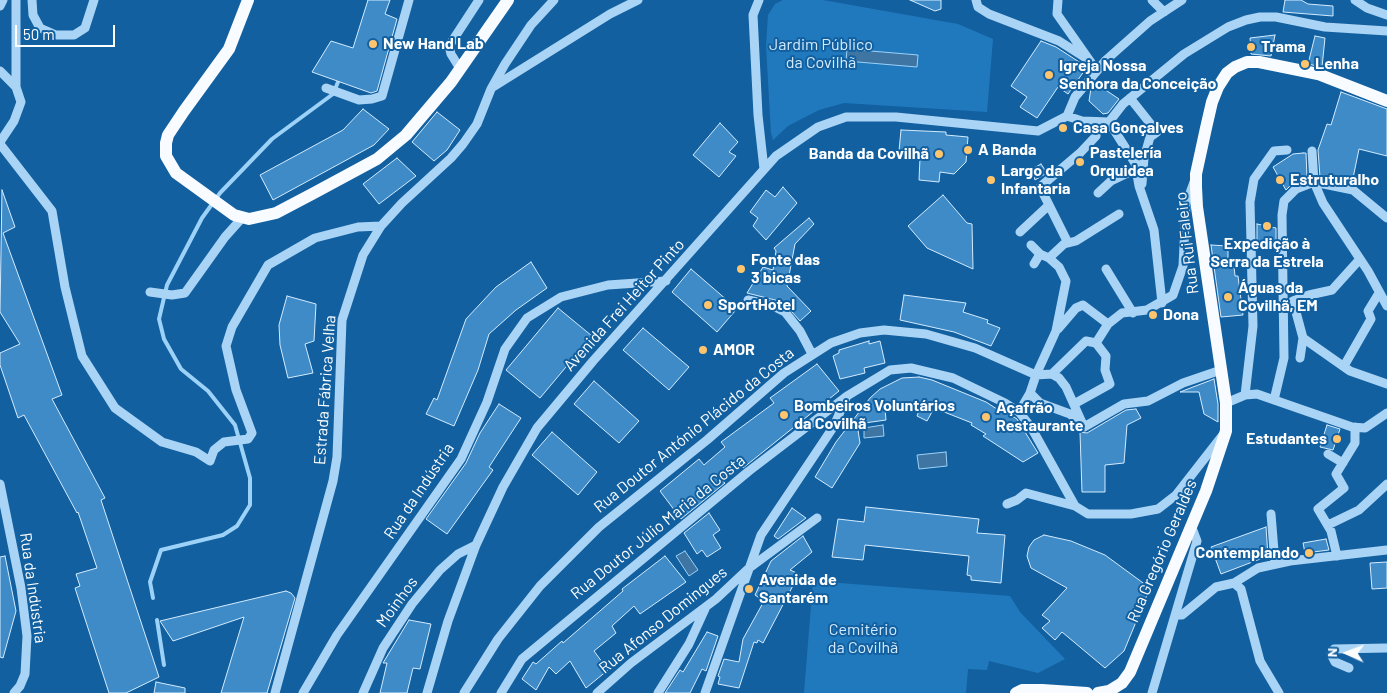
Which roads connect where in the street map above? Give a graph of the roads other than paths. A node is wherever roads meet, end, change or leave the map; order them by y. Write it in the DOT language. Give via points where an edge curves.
graph roads {
  1 [pos="3,0"];
  2 [pos="16,0"];
  3 [pos="32,0"];
  4 [pos="94,0"];
  5 [pos="248,0"];
  6 [pos="409,0"];
  7 [pos="479,0"];
  8 [pos="508,0"];
  9 [pos="554,0"];
  10 [pos="638,0"];
  11 [pos="759,0"];
  12 [pos="976,0"];
  13 [pos="1058,0"];
  14 [pos="1152,0"];
  15 [pos="1182,0"];
  16 [pos="1355,0"];
  17 [pos="0,6"];
  18 [pos="1164,12"];
  19 [pos="1387,14"];
  20 [pos="1387,31"];
  21 [pos="1089,60"];
  22 [pos="459,68"];
  23 [pos="0,71"];
  24 [pos="1097,71"];
  25 [pos="16,87"];
  26 [pos="326,88"];
  27 [pos="491,89"];
  28 [pos="1130,98"];
  29 [pos="1387,101"];
  30 [pos="1066,116"];
  31 [pos="1098,122"];
  32 [pos="1110,122"];
  33 [pos="0,143"];
  34 [pos="1287,150"];
  35 [pos="1312,151"];
  36 [pos="764,169"];
  37 [pos="1136,169"];
  38 [pos="1196,174"];
  39 [pos="1314,182"];
  40 [pos="1098,193"];
  41 [pos="1141,194"];
  42 [pos="1049,205"];
  43 [pos="1119,214"];
  44 [pos="238,217"];
  45 [pos="1387,218"];
  46 [pos="381,226"];
  47 [pos="1020,232"];
  48 [pos="1068,243"];
  49 [pos="1031,245"];
  50 [pos="1044,256"];
  51 [pos="1360,258"];
  52 [pos="1034,264"];
  53 [pos="1106,269"];
  54 [pos="666,281"];
  55 [pos="150,292"];
  56 [pos="1379,293"];
  57 [pos="748,300"];
  58 [pos="1162,304"];
  59 [pos="1387,306"];
  60 [pos="1133,313"];
  61 [pos="1108,324"];
  62 [pos="1056,331"];
  63 [pos="1302,338"];
  64 [pos="1096,342"];
  65 [pos="812,354"];
  66 [pos="1300,358"];
  67 [pos="1344,366"];
  68 [pos="1221,370"];
  69 [pos="1052,374"];
  70 [pos="1036,375"];
  71 [pos="1387,384"];
  72 [pos="1030,393"];
  73 [pos="1245,395"];
  74 [pos="848,396"];
  75 [pos="1274,400"];
  76 [pos="1226,403"];
  77 [pos="1074,404"];
  78 [pos="1019,412"];
  79 [pos="1387,413"];
  80 [pos="1084,427"];
  81 [pos="1355,427"];
  82 [pos="1226,431"];
  83 [pos="1328,454"];
  84 [pos="1343,463"];
  85 [pos="0,484"];
  86 [pos="1387,484"];
  87 [pos="1007,504"];
  88 [pos="1075,506"];
  89 [pos="1271,514"];
  90 [pos="817,518"];
  91 [pos="1191,525"];
  92 [pos="1328,525"];
  93 [pos="476,545"];
  94 [pos="1387,550"];
  95 [pos="1337,556"];
  96 [pos="1275,563"];
  97 [pos="748,569"];
  98 [pos="1234,583"];
  99 [pos="706,606"];
  100 [pos="1176,615"];
  101 [pos="1387,648"];
  102 [pos="1349,668"];
  103 [pos="14,693"];
  104 [pos="275,693"];
  105 [pos="303,693"];
  106 [pos="363,693"];
  107 [pos="427,693"];
  108 [pos="464,693"];
  109 [pos="501,693"];
  110 [pos="597,693"];
  111 [pos="658,693"];
  112 [pos="705,693"];
  113 [pos="1016,693"];
  114 [pos="1087,693"];
  115 [pos="1098,693"];
  116 [pos="1152,693"];
  117 [pos="1279,693"];
  1 -- 17 [label="street"];
  2 -- 25 [label="street"];
  3 -- 4 [label="street" via="33,15 40,28 56,35 74,35 85,28"];
  5 -- 44 [label="main road" via="229,49 184,110 166,143 166,156 176,173"];
  6 -- 26 [label="street" via="382,96 359,100"];
  7 -- 22 [label="street" via="449,46"];
  8 -- 22 [label="main road"];
  9 -- 27 [label="street, Estrada Fábrica Velha" via="531,25"];
  10 -- 27 [label="street" via="610,14"];
  11 -- 36 [label="street" via="753,15"];
  12 -- 21 [label="street" via="978,7 989,14 1059,41"];
  13 -- 21 [label="street" via="1057,14"];
  14 -- 18 [label="street"];
  15 -- 18 [label="street"];
  16 -- 19 [label="street" via="1366,8"];
  18 -- 24 [label="street"];
  20 -- 28 [label="street" via="1326,27 1276,17 1246,20 1228,27 1184,54"];
  21 -- 24 [label="street"];
  22 -- 44 [label="main road" via="406,135 377,159 276,213 259,218"];
  23 -- 25 [label="street"];
  24 -- 30 [label="street" via="1075,97"];
  25 -- 33 [label="street" via="22,102"];
  27 -- 46 [label="street, Estrada Fábrica Velha" via="477,124 463,144"];
  28 -- 32 [label="street"];
  28 -- 41 [label="street" via="1157,132 1150,137 1144,158"];
  29 -- 38 [label="main road, Rua Rui Faleiro" via="1318,74 1247,62 1227,73 1212,102"];
  30 -- 31 [label="street"];
  30 -- 36 [label="street, Avenida Frei Heitor Pinto" via="1038,131 896,117 846,117 818,126 776,156"];
  31 -- 32 [label="street"];
  31 -- 42 [label="street" via="1096,136 1040,188"];
  32 -- 37 [label="street"];
  33 -- 46 [label="street" via="52,211 65,287 82,356 115,408 162,442 196,452 210,461 214,450 224,442 248,438 252,433 236,390 226,346 247,298 268,265 315,238 358,227"];
  34 -- 73 [label="street" via="1274,151 1254,179 1250,202 1253,326"];
  35 -- 39 [label="street"];
  36 -- 54 [label="street, Avenida Frei Heitor Pinto"];
  37 -- 40 [label="street" via="1111,181"];
  37 -- 41 [label="street"];
  38 -- 58 [label="street" via="1186,204 1183,266 1173,295"];
  38 -- 68 [label="main road, Rua Rui Faleiro" via="1196,207"];
  39 -- 45 [label="street" via="1353,190"];
  39 -- 51 [label="street" via="1323,203"];
  39 -- 75 [label="street" via="1296,189 1284,201 1285,351"];
  41 -- 58 [label="street" via="1154,230"];
  42 -- 47 [label="street"];
  42 -- 48 [label="street"];
  43 -- 48 [label="street"];
  44 -- 55 [label="street" via="185,293"];
  46 -- 104 [label="street, Estrada Fábrica Velha" via="363,255 342,320 337,457 333,481"];
  48 -- 50 [label="street"];
  49 -- 50 [label="street"];
  50 -- 52 [label="street"];
  50 -- 62 [label="street" via="1059,267 1066,281"];
  51 -- 56 [label="street"];
  51 -- 63 [label="street" via="1332,290 1293,301"];
  53 -- 60 [label="street"];
  54 -- 93 [label="street, Avenida Frei Heitor Pinto" via="537,428 503,487"];
  54 -- 105 [label="street, Rua da Indústria" via="608,285 561,297 527,318 505,349 487,402 461,459 337,635"];
  56 -- 59 [label="street"];
  56 -- 67 [label="street" via="1368,311 1371,319"];
  57 -- 65 [label="street" via="785,312"];
  58 -- 60 [label="street"];
  60 -- 61 [label="street" via="1122,313"];
  61 -- 62 [label="street" via="1083,305 1076,308"];
  61 -- 64 [label="street"];
  62 -- 70 [label="street"];
  63 -- 66 [label="street"];
  63 -- 67 [label="street"];
  64 -- 69 [label="street" via="1086,340"];
  64 -- 77 [label="street" via="1106,356 1105,370 1110,384"];
  65 -- 70 [label="street, Rua Doutor António Plácido da Costa" via="860,333 908,331 975,348"];
  65 -- 108 [label="street, Rua Doutor António Plácido da Costa" via="784,373 599,527 540,586 498,639"];
  67 -- 71 [label="street"];
  68 -- 76 [label="main road, Rua Rui Faleiro"];
  68 -- 80 [label="street" via="1183,383 1148,401 1124,404"];
  69 -- 70 [label="street"];
  69 -- 77 [label="street" via="1066,387"];
  70 -- 72 [label="street"];
  72 -- 78 [label="street"];
  72 -- 80 [label="street" via="1040,403 1070,414"];
  73 -- 75 [label="street" via="1257,394"];
  73 -- 76 [label="street"];
  74 -- 78 [label="street, Rua Doutor Júlio Maria da Costa" via="890,370 911,368 953,378"];
  74 -- 97 [label="street" via="834,426 761,535"];
  74 -- 109 [label="street, Rua Doutor Júlio Maria da Costa" via="743,476 522,659"];
  75 -- 81 [label="street"];
  76 -- 82 [label="main road, Rua Gregório Geraldes"];
  77 -- 80 [label="street"];
  78 -- 88 [label="street" via="1031,427"];
  79 -- 81 [label="street" via="1365,428"];
  81 -- 84 [label="street" via="1355,443"];
  82 -- 88 [label="street" via="1176,494 1158,509 1131,514 1088,514"];
  82 -- 91 [label="main road, Rua Gregório Geraldes"];
  83 -- 84 [label="street"];
  84 -- 92 [label="street" via="1336,474 1344,488 1318,509"];
  85 -- 103 [label="street, Rua da Indústria" via="27,636 24,674"];
  86 -- 92 [label="street" via="1359,510"];
  87 -- 88 [label="street" via="1026,492 1058,504"];
  89 -- 96 [label="street"];
  90 -- 97 [label="street"];
  91 -- 100 [label="street" via="1197,541"];
  91 -- 115 [label="main road, Rua Gregório Geraldes" via="1130,672 1122,683"];
  92 -- 95 [label="street"];
  93 -- 106 [label="street, Moinhos" via="458,554 440,570 412,604 383,648"];
  93 -- 107 [label="street, Avenida Frei Heitor Pinto" via="448,621"];
  94 -- 95 [label="street"];
  95 -- 96 [label="street"];
  96 -- 98 [label="street" via="1258,568"];
  97 -- 99 [label="street, Rua Afonso Domingues"];
  97 -- 112 [label="street"];
  98 -- 100 [label="street" via="1216,587 1182,615"];
  98 -- 117 [label="street" via="1242,589 1260,660"];
  99 -- 110 [label="street, Rua Afonso Domingues"];
  99 -- 111 [label="street" via="689,644"];
  100 -- 116 [label="street"];
  101 -- 102 [label="street" via="1334,649 1331,654 1334,662"];
  113 -- 114 [label="main road" via="1022,690"];
}
